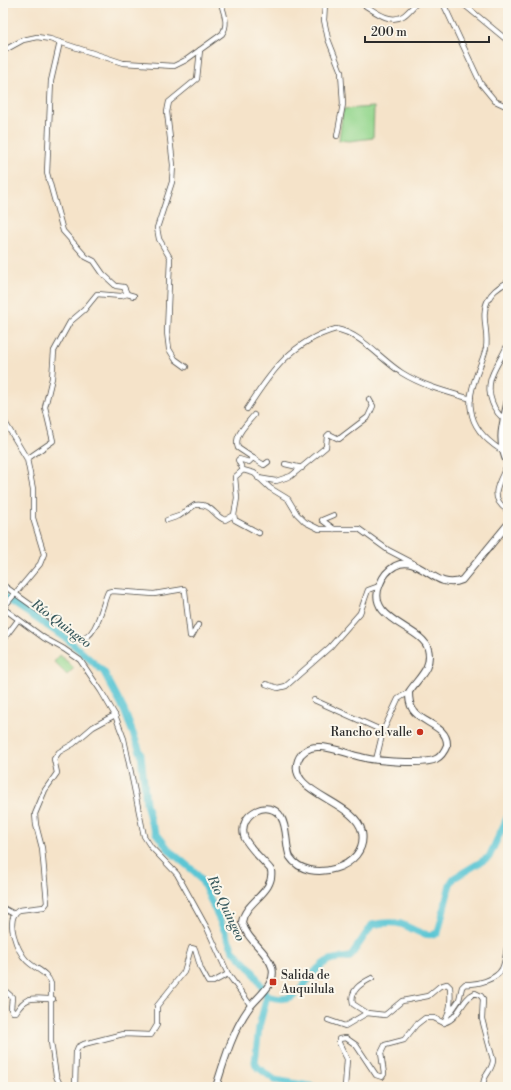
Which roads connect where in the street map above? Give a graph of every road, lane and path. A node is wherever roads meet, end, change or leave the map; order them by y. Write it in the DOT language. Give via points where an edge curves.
graph roads {
  1 [pos="221,3"];
  2 [pos="325,3"];
  3 [pos="361,3"];
  4 [pos="417,3"];
  5 [pos="443,3"];
  6 [pos="462,3"];
  7 [pos="508,41"];
  8 [pos="60,42"];
  9 [pos="200,50"];
  10 [pos="3,51"];
  11 [pos="508,107"];
  12 [pos="337,136"];
  13 [pos="508,282"];
  14 [pos="127,294"];
  15 [pos="134,296"];
  16 [pos="508,343"];
  17 [pos="186,367"];
  18 [pos="369,399"];
  19 [pos="471,400"];
  20 [pos="508,400"];
  21 [pos="248,409"];
  22 [pos="254,415"];
  23 [pos="3,419"];
  24 [pos="506,420"];
  25 [pos="501,450"];
  26 [pos="253,458"];
  27 [pos="27,460"];
  28 [pos="268,462"];
  29 [pos="508,463"];
  30 [pos="285,464"];
  31 [pos="302,468"];
  32 [pos="243,470"];
  33 [pos="258,478"];
  34 [pos="507,510"];
  35 [pos="234,515"];
  36 [pos="334,515"];
  37 [pos="167,520"];
  38 [pos="508,524"];
  39 [pos="335,530"];
  40 [pos="259,533"];
  41 [pos="418,566"];
  42 [pos="3,585"];
  43 [pos="379,586"];
  44 [pos="14,595"];
  45 [pos="4,607"];
  46 [pos="18,620"];
  47 [pos="198,625"];
  48 [pos="3,640"];
  49 [pos="266,684"];
  50 [pos="409,692"];
  51 [pos="314,700"];
  52 [pos="115,715"];
  53 [pos="383,731"];
  54 [pos="376,760"];
  55 [pos="3,908"];
  56 [pos="14,914"];
  57 [pos="508,941"];
  58 [pos="228,974"];
  59 [pos="372,978"];
  60 [pos="3,989"];
  61 [pos="53,999"];
  62 [pos="252,1004"];
  63 [pos="367,1014"];
  64 [pos="449,1014"];
  65 [pos="328,1020"];
  66 [pos="444,1022"];
  67 [pos="61,1087"];
  68 [pos="75,1087"];
  69 [pos="216,1087"];
  70 [pos="345,1087"];
  71 [pos="484,1087"];
  1 -- 9 [label="street" via="226,28"];
  2 -- 12 [label="street" via="324,20 328,39 341,72 342,83"];
  3 -- 4 [label="street" via="380,15 393,18 403,16"];
  5 -- 11 [label="street" via="481,84 496,101"];
  6 -- 7 [label="street"];
  8 -- 9 [label="street" via="112,61 160,66 180,64"];
  8 -- 10 [label="street" via="29,37"];
  8 -- 14 [label="street" via="51,81 47,173 63,231 116,286 124,287"];
  9 -- 17 [label="street" via="197,79 169,102 167,112 172,182 157,228 159,239 170,258 167,332 169,349"];
  13 -- 19 [label="street" via="494,291 486,304 486,347"];
  14 -- 15 [label="street"];
  14 -- 27 [label="street" via="98,294 64,331 54,351 52,378 46,402 53,441"];
  16 -- 24 [label="street" via="488,385 493,405 499,415"];
  18 -- 31 [label="street" via="373,406 368,417 339,439 329,434 326,447"];
  19 -- 21 [label="street" via="434,389 412,378 392,366 364,342 336,329 314,337 284,358 268,377"];
  19 -- 25 [label="street" via="472,416 479,429 488,441"];
  20 -- 24 [label="main road"];
  22 -- 26 [label="street" via="240,433 236,445"];
  23 -- 27 [label="street"];
  24 -- 25 [label="main road" via="501,434"];
  25 -- 29 [label="main road"];
  26 -- 28 [label="street" via="264,465"];
  26 -- 32 [label="street" via="249,462 239,458"];
  27 -- 44 [label="street" via="33,489 33,518 44,554 40,564"];
  29 -- 34 [label="street" via="495,496 498,504"];
  30 -- 31 [label="street"];
  31 -- 33 [label="street" via="284,480"];
  32 -- 33 [label="street"];
  32 -- 35 [label="street" via="235,477 237,498"];
  33 -- 39 [label="street" via="288,499 305,522 319,529"];
  35 -- 37 [label="street" via="225,520 210,508 195,505 179,516"];
  35 -- 40 [label="street" via="235,520"];
  36 -- 39 [label="street" via="322,520"];
  38 -- 41 [label="main road" via="462,580 444,582"];
  39 -- 41 [label="street" via="359,529 388,550"];
  41 -- 43 [label="main road" via="397,565 386,572"];
  42 -- 44 [label="street"];
  43 -- 49 [label="street" via="368,590 360,613 330,647 300,674 286,686 278,688"];
  43 -- 50 [label="main road" via="380,605 386,614 418,636 428,650 425,672"];
  44 -- 45 [label="street"];
  44 -- 47 [label="street" via="82,639 97,626 108,592 154,594 181,588 186,591 190,636"];
  45 -- 46 [label="street"];
  46 -- 48 [label="street"];
  46 -- 52 [label="street" via="80,660"];
  50 -- 53 [label="street" via="398,699"];
  50 -- 54 [label="main road" via="412,709 440,730 447,741 445,749 440,756 430,761"];
  51 -- 53 [label="street"];
  52 -- 56 [label="street" via="94,727 54,758 57,772 45,790 36,814 47,903 44,907 19,910"];
  52 -- 58 [label="street" via="124,739 144,836 177,874 208,930"];
  53 -- 54 [label="street"];
  54 -- 62 [label="main road" via="316,747 306,750 299,759 298,774 305,784 352,814 360,824 360,848 355,858 340,867 313,870 303,868 293,861 288,852 283,821 276,812 267,809 257,810 244,821 245,840 271,870 272,876 265,891 245,912 242,922 248,938 270,962 273,974 269,986"];
  55 -- 56 [label="street"];
  56 -- 61 [label="street" via="12,921 15,939 27,961 48,976"];
  57 -- 64 [label="street" via="500,972 480,982 465,984 459,1000"];
  58 -- 62 [label="street"];
  58 -- 68 [label="street" via="213,982 207,980 195,949 191,948 184,972 157,1006 157,1025 153,1033 148,1036 123,1034 78,1047"];
  59 -- 63 [label="street" via="354,990 352,996 353,1004"];
  60 -- 61 [label="street" via="12,997 13,1012 16,1012 27,999"];
  61 -- 67 [label="street" via="51,1042 56,1076"];
  62 -- 69 [label="main road" via="243,1017"];
  63 -- 64 [label="street" via="385,1016 402,1001 428,996 440,986 447,984 451,992"];
  63 -- 65 [label="street" via="345,1026"];
  64 -- 66 [label="street"];
  66 -- 70 [label="street" via="425,1018 404,1040 385,1045 381,1053 384,1074 382,1077 376,1075 356,1045 346,1038 339,1039 347,1059"];
  66 -- 71 [label="street" via="456,1016 471,995 477,994 484,1000 482,1019 493,1060 483,1080"];
}
